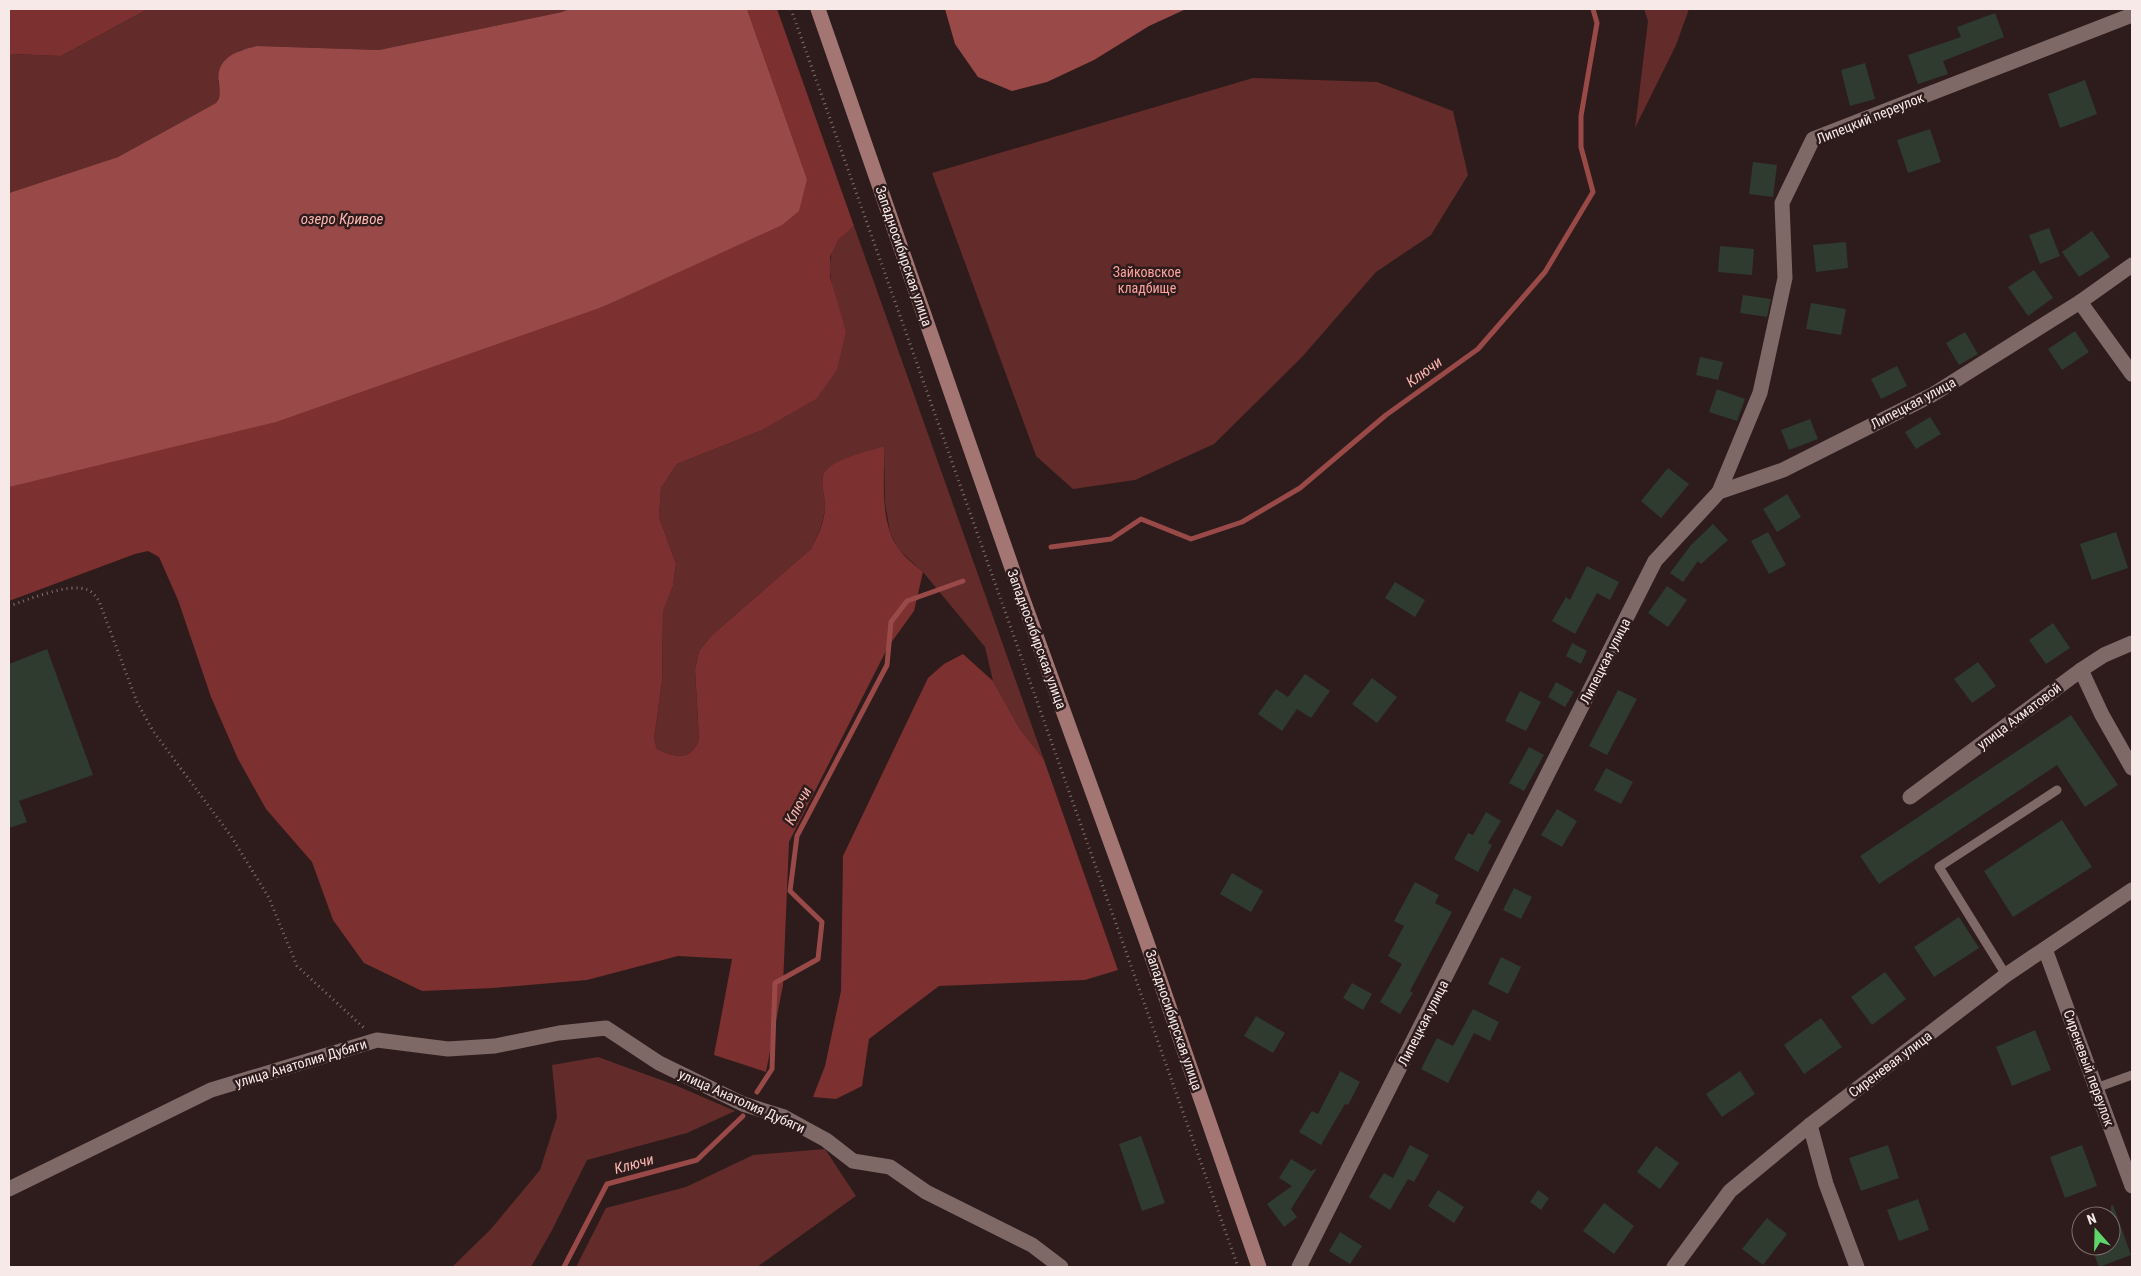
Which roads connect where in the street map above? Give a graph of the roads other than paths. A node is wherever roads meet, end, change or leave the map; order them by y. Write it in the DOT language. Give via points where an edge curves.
graph roads {
  1 [pos="818,9"];
  2 [pos="2132,15"];
  3 [pos="2132,265"];
  4 [pos="2080,302"];
  5 [pos="2132,374"];
  6 [pos="1719,492"];
  7 [pos="2132,643"];
  8 [pos="2081,670"];
  9 [pos="2132,768"];
  10 [pos="2057,790"];
  11 [pos="1910,797"];
  12 [pos="2132,890"];
  13 [pos="2045,949"];
  14 [pos="2006,975"];
  15 [pos="2132,1075"];
  16 [pos="2096,1088"];
  17 [pos="1810,1125"];
  18 [pos="2132,1186"];
  19 [pos="9,1189"];
  20 [pos="1061,1267"];
  21 [pos="1259,1267"];
  22 [pos="1299,1267"];
  23 [pos="1674,1267"];
  24 [pos="1857,1267"];
  1 -- 21 [label="main road, Западносибирская улица" via="1018,588 1145,937"];
  2 -- 6 [label="street, Липецкий переулок" via="1813,138 1782,203 1785,278 1760,393"];
  3 -- 4 [label="street, Липецкая улица"];
  4 -- 5 [label="street"];
  4 -- 6 [label="street, Липецкая улица" via="1932,395 1783,470"];
  6 -- 22 [label="street, Липецкая улица" via="1656,561"];
  7 -- 8 [label="street, улица Ахматовой"];
  8 -- 9 [label="street"];
  8 -- 11 [label="street, улица Ахматовой"];
  10 -- 14 [label="lane" via="1939,867"];
  12 -- 13 [label="street, Сиреневая улица"];
  13 -- 14 [label="street, Сиреневая улица"];
  13 -- 16 [label="street, Сиреневый переулок"];
  14 -- 17 [label="street, Сиреневая улица"];
  15 -- 16 [label="lane"];
  16 -- 18 [label="street, Сиреневый переулок"];
  17 -- 23 [label="street, Сиреневая улица" via="1730,1191"];
  17 -- 24 [label="street" via="1826,1184"];
  19 -- 20 [label="street, улица Анатолия Дубяги" via="211,1090 377,1040 448,1050 495,1046 558,1033 606,1028 659,1063 743,1104 784,1117 826,1140 853,1161 890,1167 926,1192 1032,1245"];
}
